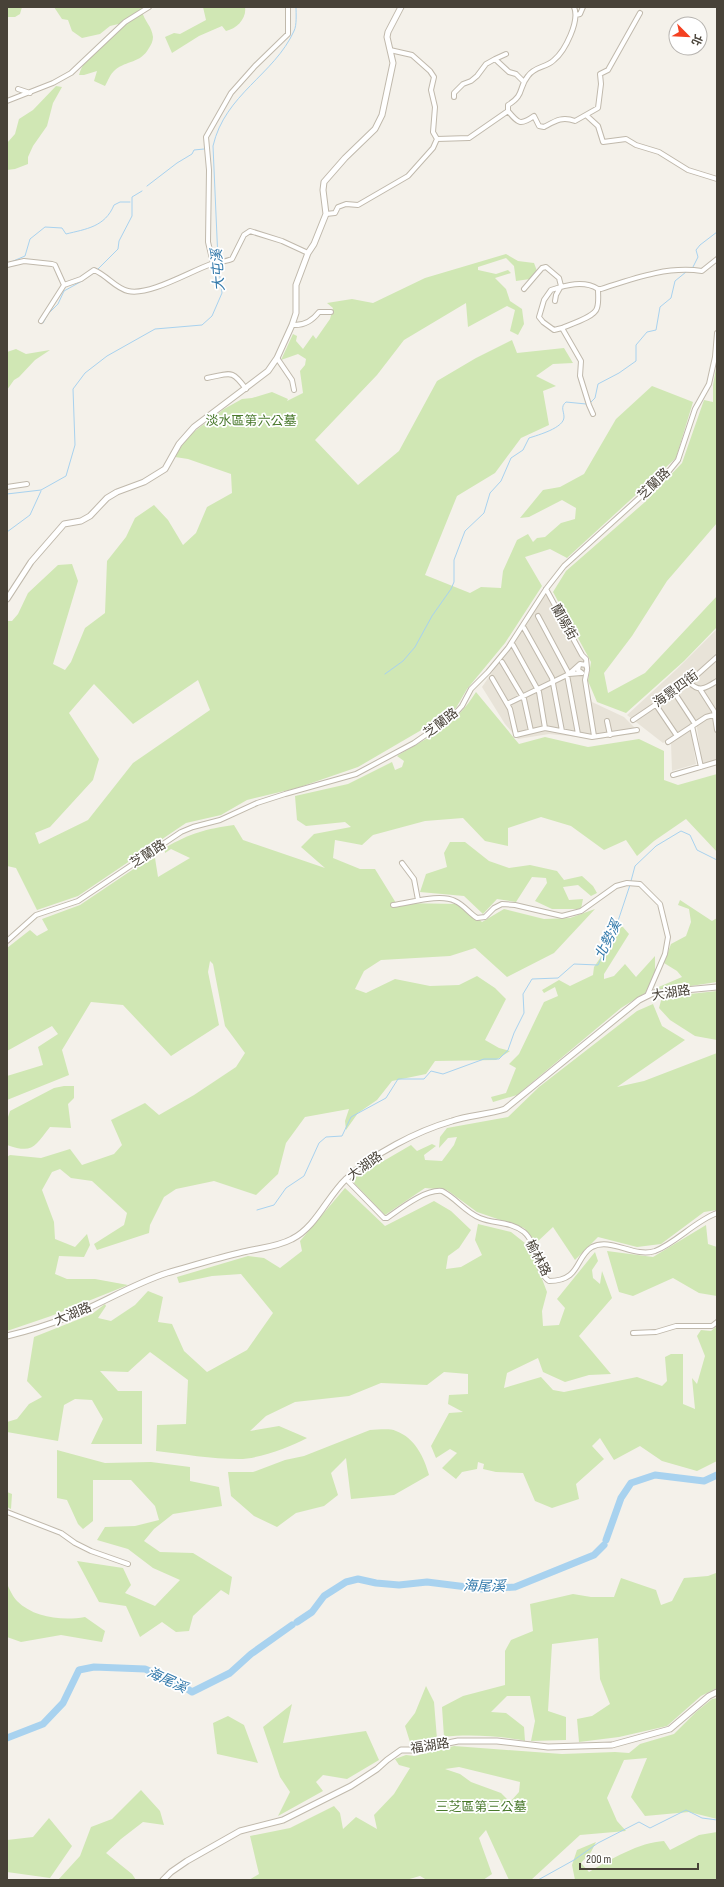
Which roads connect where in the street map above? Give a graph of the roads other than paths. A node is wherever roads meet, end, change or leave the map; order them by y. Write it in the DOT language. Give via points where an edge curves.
graph roads {
  1 [pos="149,7"];
  2 [pos="288,7"];
  3 [pos="401,7"];
  4 [pos="574,7"];
  5 [pos="583,7"];
  6 [pos="640,13"];
  7 [pos="576,15"];
  8 [pos="390,50"];
  9 [pos="506,54"];
  10 [pos="495,59"];
  11 [pos="524,82"];
  12 [pos="18,89"];
  13 [pos="30,93"];
  14 [pos="454,97"];
  15 [pos="7,101"];
  16 [pos="508,111"];
  17 [pos="586,115"];
  18 [pos="437,139"];
  19 [pos="717,179"];
  20 [pos="326,214"];
  21 [pos="308,253"];
  22 [pos="717,260"];
  23 [pos="214,263"];
  24 [pos="7,265"];
  25 [pos="64,285"];
  26 [pos="561,286"];
  27 [pos="524,289"];
  28 [pos="598,289"];
  29 [pos="555,301"];
  30 [pos="331,312"];
  31 [pos="40,321"];
  32 [pos="292,325"];
  33 [pos="562,328"];
  34 [pos="717,333"];
  35 [pos="277,358"];
  36 [pos="207,378"];
  37 [pos="246,389"];
  38 [pos="294,390"];
  39 [pos="593,414"];
  40 [pos="27,484"];
  41 [pos="7,487"];
  42 [pos="546,589"];
  43 [pos="7,599"];
  44 [pos="538,616"];
  45 [pos="524,628"];
  46 [pos="513,645"];
  47 [pos="582,655"];
  48 [pos="717,657"];
  49 [pos="502,662"];
  50 [pos="580,664"];
  51 [pos="587,669"];
  52 [pos="581,673"];
  53 [pos="568,674"];
  54 [pos="492,678"];
  55 [pos="553,681"];
  56 [pos="717,681"];
  57 [pos="688,682"];
  58 [pos="538,688"];
  59 [pos="700,689"];
  60 [pos="674,692"];
  61 [pos="522,696"];
  62 [pos="507,704"];
  63 [pos="656,705"];
  64 [pos="716,714"];
  65 [pos="633,720"];
  66 [pos="607,721"];
  67 [pos="694,725"];
  68 [pos="545,728"];
  69 [pos="637,730"];
  70 [pos="717,730"];
  71 [pos="531,731"];
  72 [pos="562,731"];
  73 [pos="578,734"];
  74 [pos="610,735"];
  75 [pos="594,736"];
  76 [pos="677,736"];
  77 [pos="668,742"];
  78 [pos="717,762"];
  79 [pos="701,766"];
  80 [pos="673,775"];
  81 [pos="402,863"];
  82 [pos="418,900"];
  83 [pos="393,905"];
  84 [pos="7,942"];
  85 [pos="717,987"];
  86 [pos="647,996"];
  87 [pos="346,1179"];
  88 [pos="717,1213"];
  89 [pos="717,1322"];
  90 [pos="633,1333"];
  91 [pos="7,1336"];
  92 [pos="7,1512"];
  93 [pos="128,1564"];
  94 [pos="717,1692"];
  95 [pos="163,1880"];
  1 -- 13 [label="street" via="125,22 71,73"];
  2 -- 23 [label="street" via="288,34 231,93 206,137 209,170 208,242"];
  3 -- 8 [label="street" via="388,32"];
  4 -- 7 [label="street"];
  5 -- 7 [label="street" via="580,14"];
  6 -- 17 [label="street" via="608,70 600,74 598,108"];
  7 -- 11 [label="street" via="576,22 563,49 554,60 535,68"];
  8 -- 18 [label="street" via="412,55 434,77 431,90 435,107 433,132"];
  8 -- 20 [label="street" via="393,63 382,115 375,129 324,182"];
  9 -- 10 [label="street"];
  10 -- 11 [label="street"];
  10 -- 14 [label="street" via="486,64 472,81 463,84 454,93"];
  11 -- 16 [label="street" via="517,100 507,107"];
  12 -- 13 [label="street"];
  13 -- 15 [label="street"];
  16 -- 17 [label="street" via="516,122 526,121 534,116 539,126 544,127 559,119 575,120"];
  16 -- 18 [label="street" via="470,138"];
  17 -- 19 [label="street" via="598,126 603,142 626,139 659,152 688,170"];
  18 -- 20 [label="street" via="433,148 408,176 358,205 346,204 335,213"];
  20 -- 21 [label="street"];
  21 -- 23 [label="street" via="250,231 244,235 232,259"];
  21 -- 32 [label="street" via="296,285 296,313"];
  22 -- 28 [label="street" via="702,271 685,269 644,275"];
  23 -- 25 [label="street" via="144,292 119,288 108,277 96,271"];
  24 -- 25 [label="street" via="24,261 55,265"];
  25 -- 31 [label="street"];
  26 -- 27 [label="street" via="559,278 544,267"];
  26 -- 28 [label="street" via="582,283"];
  26 -- 29 [label="street"];
  26 -- 33 [label="street" via="548,293 539,317 554,330"];
  28 -- 33 [label="street" via="596,312"];
  30 -- 32 [label="street" via="319,312 311,321 298,326"];
  32 -- 35 [label="street"];
  33 -- 39 [label="street" via="581,361 580,376"];
  34 -- 42 [label="street, 芝蘭路" via="709,384 695,409 678,460 564,566"];
  35 -- 37 [label="street" via="268,370"];
  35 -- 38 [label="street" via="292,380"];
  36 -- 37 [label="street" via="237,375"];
  37 -- 43 [label="street" via="194,427 179,444 165,469 144,482 117,492 90,516 64,524 31,562"];
  40 -- 41 [label="street"];
  42 -- 47 [label="street, 蘭陽街"];
  42 -- 84 [label="street, 芝蘭路" via="508,648 471,689 458,711 414,743 356,774 271,798 220,820 181,832 78,901 36,915"];
  44 -- 53 [label="street, 蘭陽街"];
  45 -- 55 [label="street"];
  46 -- 58 [label="street"];
  47 -- 50 [label="street, 蘭陽街"];
  47 -- 51 [label="street, 蘭陽街" via="586,660"];
  48 -- 57 [label="street, 海景四街"];
  49 -- 61 [label="street"];
  50 -- 51 [label="street" via="584,664"];
  50 -- 52 [label="street, 蘭陽街" via="578,670"];
  50 -- 53 [label="street"];
  51 -- 52 [label="street"];
  51 -- 75 [label="street, 蘭陽街" via="585,680"];
  52 -- 53 [label="street"];
  53 -- 55 [label="street"];
  53 -- 73 [label="street, 蘭陽街"];
  54 -- 62 [label="street"];
  55 -- 58 [label="street"];
  55 -- 72 [label="street"];
  56 -- 59 [label="street"];
  57 -- 59 [label="street"];
  57 -- 60 [label="street, 海景四街"];
  58 -- 61 [label="street"];
  58 -- 68 [label="street"];
  59 -- 64 [label="street"];
  60 -- 63 [label="street, 海景四街"];
  60 -- 67 [label="street"];
  61 -- 62 [label="street"];
  61 -- 71 [label="street"];
  62 -- 71 [label="street" via="516,735"];
  63 -- 65 [label="street, 海景四街"];
  63 -- 76 [label="street"];
  64 -- 67 [label="street"];
  64 -- 70 [label="street"];
  66 -- 74 [label="street"];
  67 -- 76 [label="street"];
  67 -- 79 [label="street"];
  68 -- 71 [label="street"];
  68 -- 72 [label="street"];
  69 -- 74 [label="street"];
  72 -- 73 [label="street"];
  73 -- 75 [label="street"];
  74 -- 75 [label="street"];
  76 -- 77 [label="street"];
  78 -- 79 [label="street"];
  79 -- 80 [label="street"];
  81 -- 82 [label="street" via="414,879"];
  82 -- 83 [label="street"];
  82 -- 86 [label="street" via="454,900 477,918 485,917 502,904 562,916 581,911 616,886 640,884 660,904 668,937 665,954"];
  85 -- 86 [label="street, 大湖路"];
  86 -- 87 [label="street, 大湖路" via="505,1109 433,1127 384,1152"];
  87 -- 88 [label="street, 榆林路" via="384,1218 421,1196 442,1191 475,1216 505,1223 523,1232 531,1241 541,1270 549,1281 569,1276 592,1247 604,1244 637,1252 654,1251"];
  87 -- 91 [label="street, 大湖路" via="306,1229 293,1239 272,1247 167,1273 68,1317 34,1330"];
  89 -- 90 [label="street" via="712,1326 676,1326 656,1332"];
  92 -- 93 [label="street" via="61,1533 91,1551"];
  94 -- 95 [label="street, 福湖路" via="670,1729 612,1745 548,1747 497,1741 458,1741 401,1750 351,1786 283,1820 240,1831 187,1861"];
}
